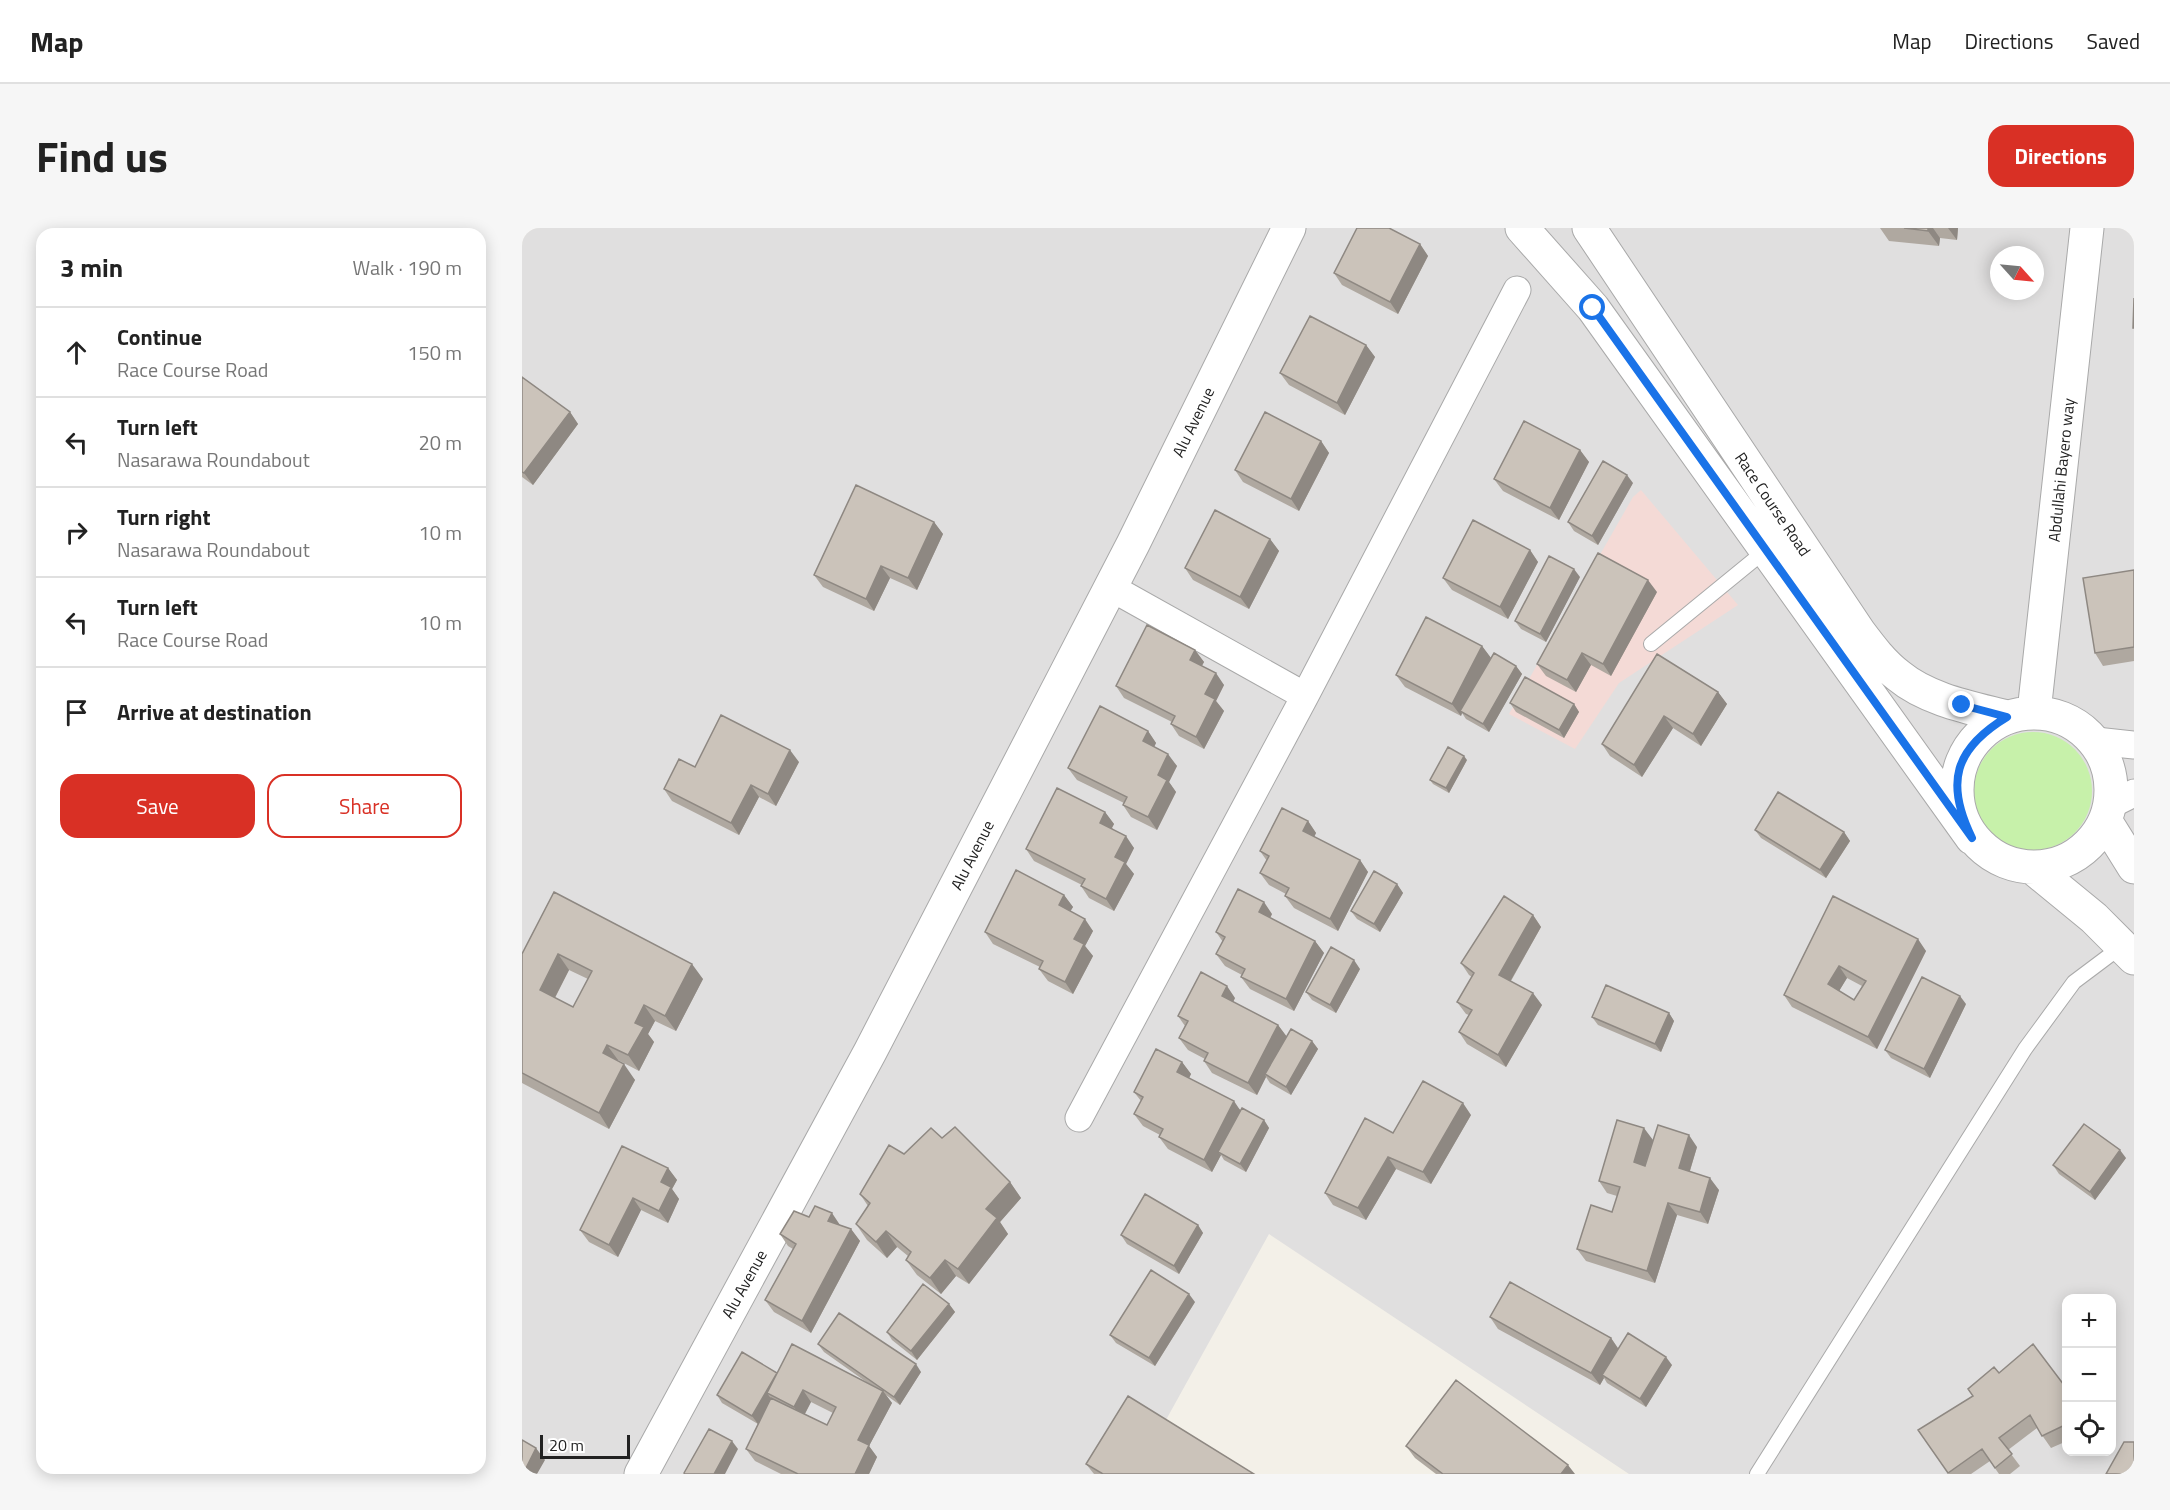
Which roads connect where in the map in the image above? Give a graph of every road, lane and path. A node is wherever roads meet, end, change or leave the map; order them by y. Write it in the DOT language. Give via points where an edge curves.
graph roads {
  1 [pos="1289,228"];
  2 [pos="1522,228"];
  3 [pos="1589,228"];
  4 [pos="2087,228"];
  5 [pos="1516,290"];
  6 [pos="1766,550"];
  7 [pos="1110,587"];
  8 [pos="1651,644"];
  9 [pos="1305,696"];
  10 [pos="2021,715"];
  11 [pos="2096,741"];
  12 [pos="2134,745"];
  13 [pos="2118,806"];
  14 [pos="1972,838"];
  15 [pos="2134,867"];
  16 [pos="2033,868"];
  17 [pos="2128,952"];
  18 [pos="1079,1118"];
  19 [pos="641,1474"];
  20 [pos="1757,1474"];
  1 -- 7 [label="street, Alu Avenue"];
  2 -- 6 [label="street, Race Course Road" via="1593,308"];
  3 -- 10 [label="street, Race Course Road" via="1882,661 1901,678 1929,692"];
  4 -- 10 [label="street, Abdullahi Bayero way"];
  5 -- 9 [label="street"];
  6 -- 8 [label="lane"];
  6 -- 14 [label="street, Race Course Road"];
  7 -- 9 [label="street"];
  7 -- 19 [label="street, Alu Avenue" via="870,1052"];
  9 -- 18 [label="street"];
  10 -- 11 [label="street" via="2055,715 2074,723"];
  10 -- 14 [label="street" via="1983,732 1965,755 1957,793 1959,812"];
  11 -- 12 [label="street"];
  11 -- 13 [label="street" via="2110,772"];
  13 -- 15 [label="street"];
  13 -- 16 [label="street" via="2083,851 2060,864"];
  14 -- 16 [label="street" via="1989,854 2010,865"];
  16 -- 17 [label="street"];
  17 -- 20 [label="lane" via="2074,982 2025,1049"];
}
